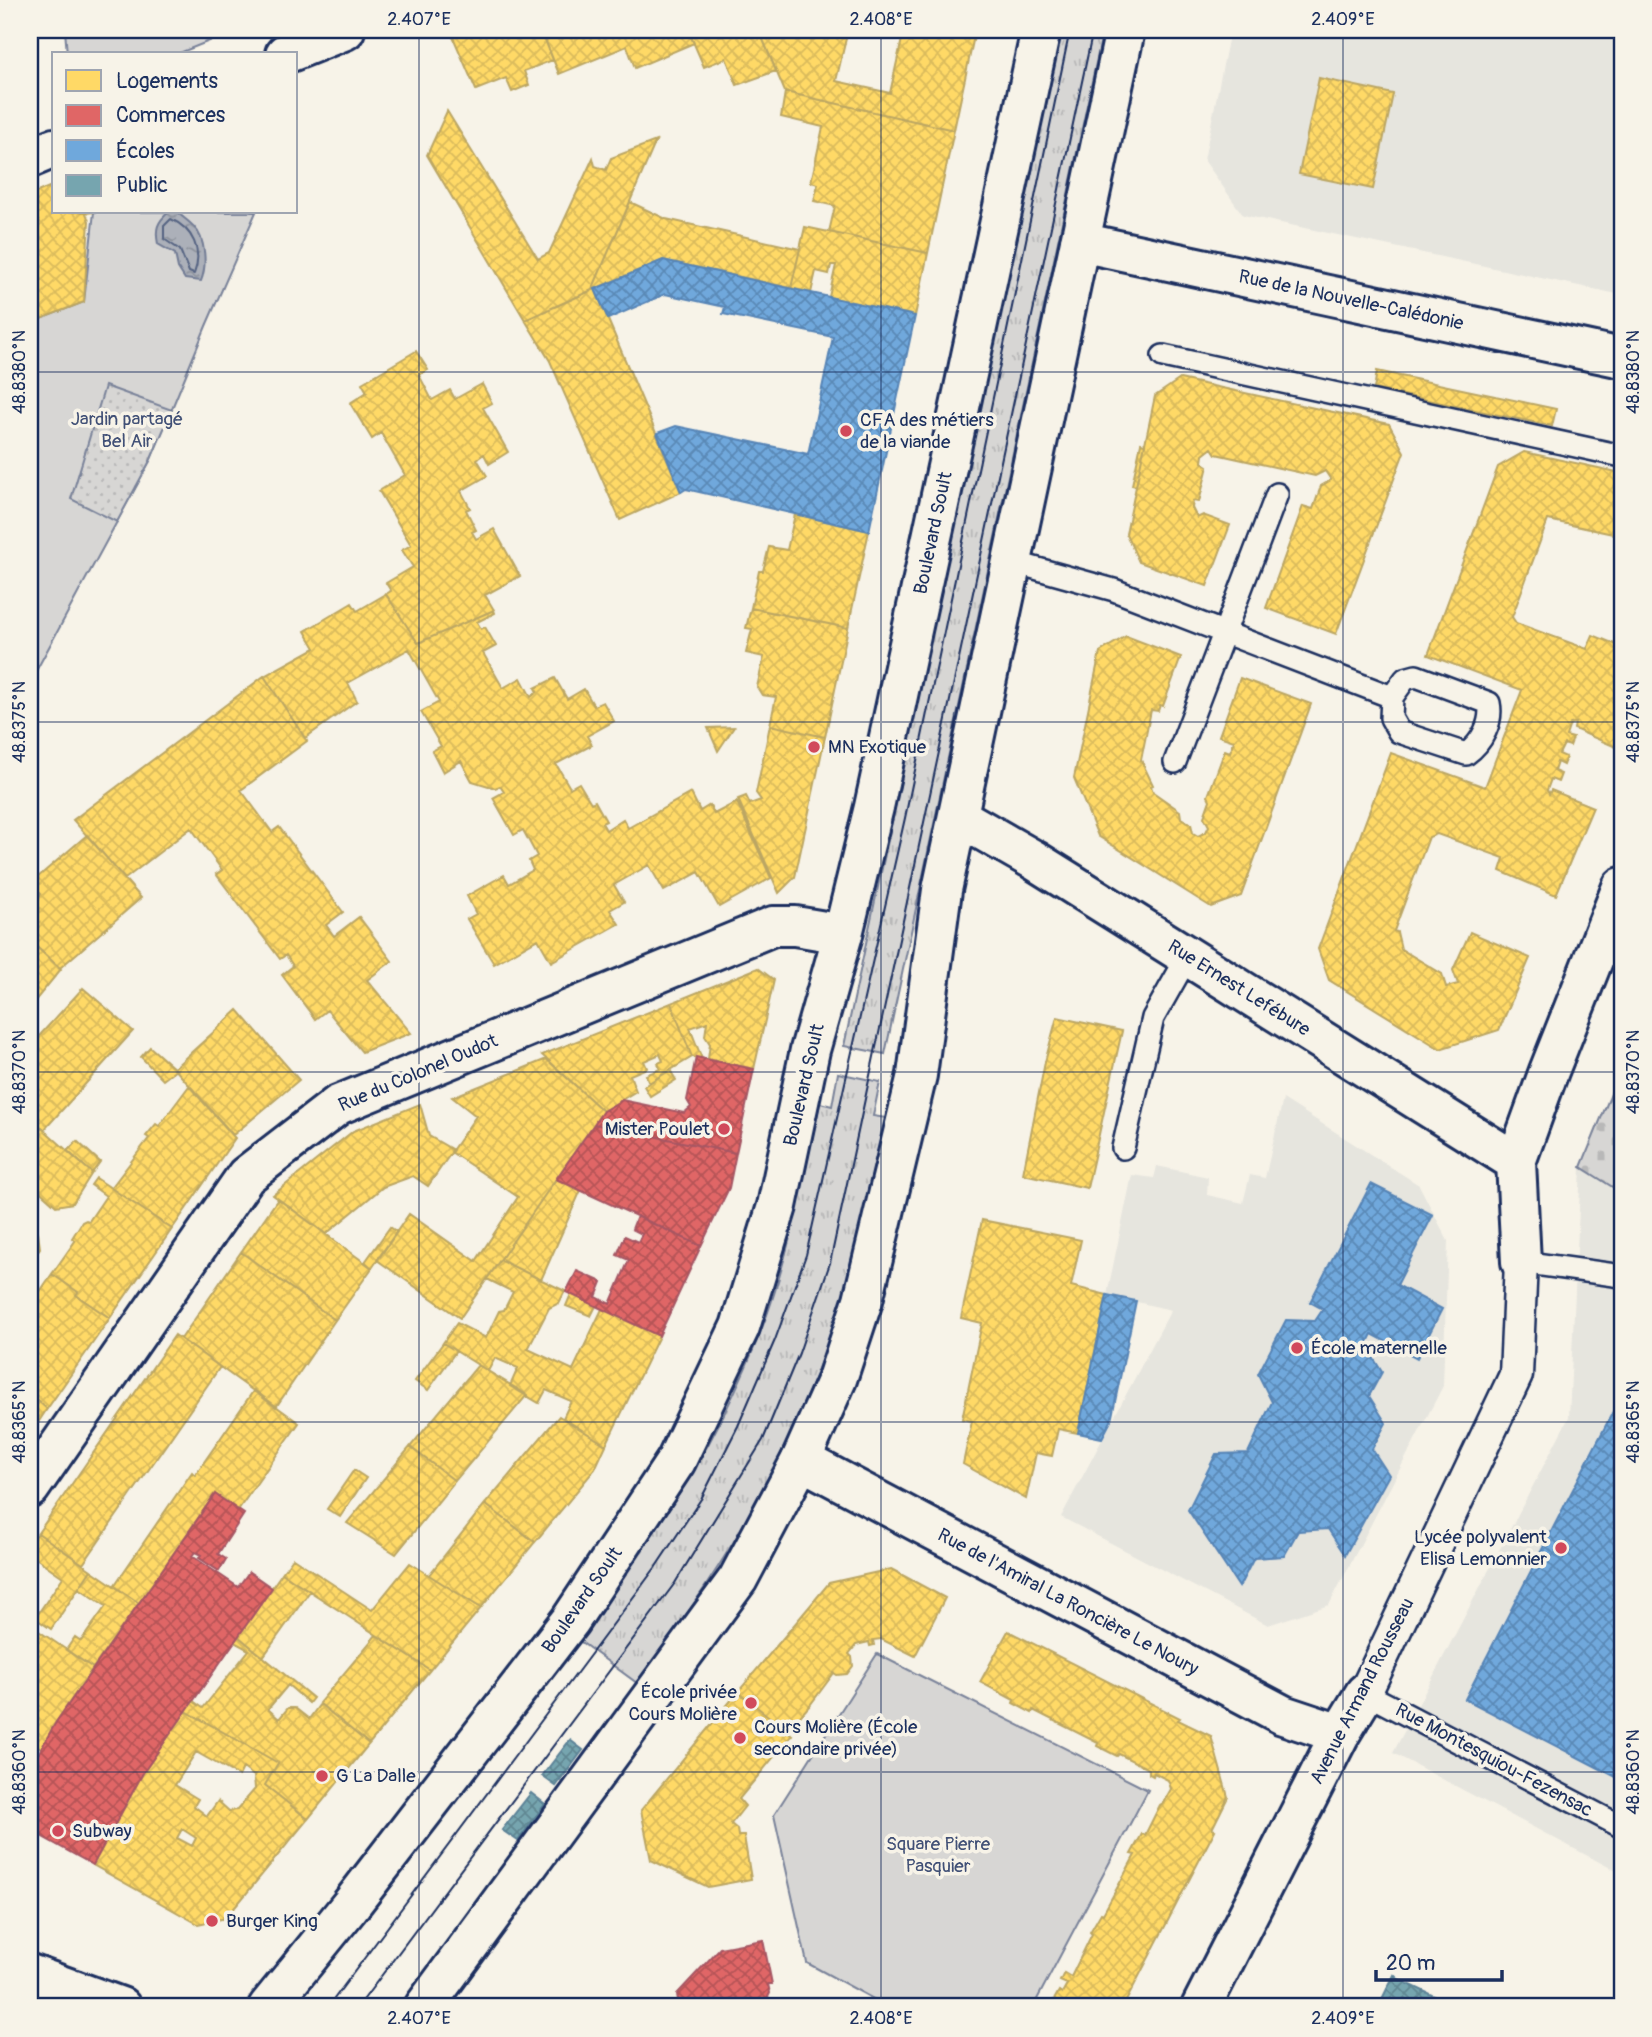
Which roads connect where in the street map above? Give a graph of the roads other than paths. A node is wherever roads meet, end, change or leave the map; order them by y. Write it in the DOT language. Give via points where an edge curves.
graph roads {
  1 [pos="345,30"];
  2 [pos="1041,30"];
  3 [pos="1125,30"];
  4 [pos="290,52"];
  5 [pos="52,149"];
  6 [pos="30,158"];
  7 [pos="1080,242"];
  8 [pos="1163,356"];
  9 [pos="1622,358"];
  10 [pos="1622,456"];
  11 [pos="1277,494"];
  12 [pos="1013,562"];
  13 [pos="1224,632"];
  14 [pos="1392,697"];
  15 [pos="1175,762"];
  16 [pos="959,817"];
  17 [pos="1622,887"];
  18 [pos="843,934"];
  19 [pos="1188,956"];
  20 [pos="1123,1147"];
  21 [pos="1516,1162"];
  22 [pos="1521,1262"];
  23 [pos="1622,1276"];
  24 [pos="801,1460"];
  25 [pos="30,1488"];
  26 [pos="1365,1693"];
  27 [pos="1340,1734"];
  28 [pos="1622,1827"];
  29 [pos="30,1974"];
  30 [pos="30,1996"];
  31 [pos="45,2007"];
  32 [pos="121,2007"];
  33 [pos="268,2007"];
  34 [pos="424,2007"];
  35 [pos="1202,2007"];
  1 -- 4 [label="main road"];
  2 -- 18 [label="main road, Boulevard Soult"];
  3 -- 7 [label="main road"];
  5 -- 6 [label="main road"];
  7 -- 9 [label="main road, Rue de la Nouvelle-Calédonie"];
  7 -- 12 [label="main road"];
  8 -- 10 [label="lane"];
  11 -- 13 [label="lane"];
  12 -- 13 [label="lane" via="1114,590"];
  12 -- 16 [label="main road"];
  13 -- 14 [label="lane"];
  13 -- 15 [label="lane"];
  14 -- 14 [label="lane" via="1391,718 1399,732 1466,754 1479,746 1491,714 1489,703 1416,676 1405,679"];
  16 -- 19 [label="main road, Rue Ernest Lefébure"];
  16 -- 24 [label="main road" via="942,890 917,1075 863,1300 837,1379"];
  17 -- 21 [label="main road"];
  18 -- 25 [label="main road, Rue du Colonel Oudot" via="773,926 338,1105 246,1175"];
  18 -- 33 [label="main road, Boulevard Soult" via="810,1049 777,1206 740,1327 676,1461 570,1621"];
  19 -- 20 [label="lane" via="1153,1018"];
  19 -- 21 [label="main road, Rue Ernest Lefébure"];
  21 -- 22 [label="main road, Avenue Armand Rousseau"];
  22 -- 23 [label="lane"];
  22 -- 26 [label="street, Avenue Armand Rousseau" via="1516,1375"];
  24 -- 27 [label="main road, Rue de l'Amiral La Roncière Le Noury" via="1283,1715"];
  24 -- 34 [label="main road" via="738,1579"];
  26 -- 27 [label="main road, Avenue Armand Rousseau"];
  26 -- 28 [label="lane, Rue Montesquiou-Fezensac"];
  27 -- 35 [label="main road, Avenue Armand Rousseau"];
  29 -- 32 [label="main road"];
  30 -- 31 [label="main road"];
}
